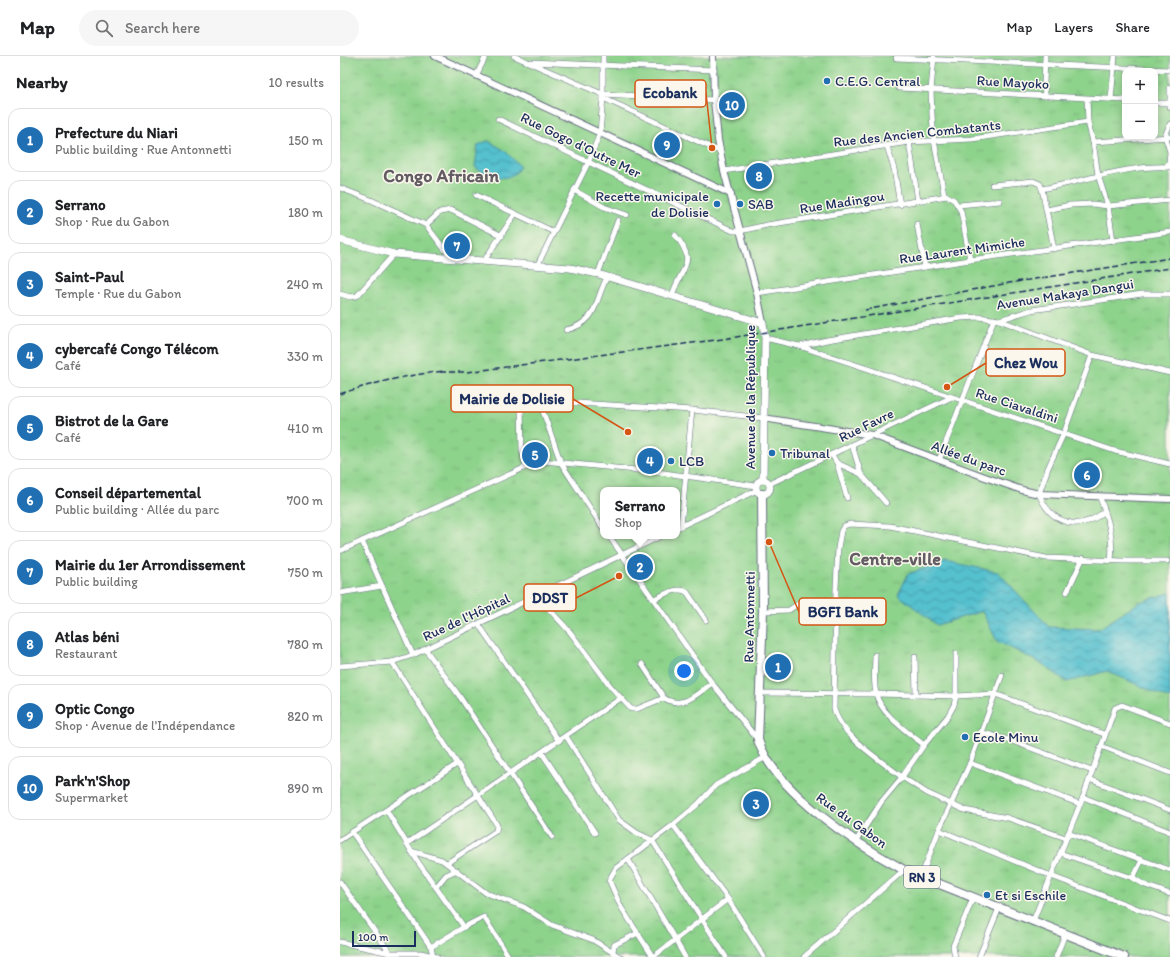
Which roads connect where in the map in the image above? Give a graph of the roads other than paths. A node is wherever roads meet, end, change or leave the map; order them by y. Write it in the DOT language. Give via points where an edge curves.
graph roads {
  1 [pos="435,56"];
  2 [pos="486,56"];
  3 [pos="514,56"];
  4 [pos="602,56"];
  5 [pos="713,56"];
  6 [pos="1045,56"];
  7 [pos="1115,56"];
  8 [pos="896,58"];
  9 [pos="934,58"];
  10 [pos="527,62"];
  11 [pos="1045,65"];
  12 [pos="602,66"];
  13 [pos="1114,68"];
  14 [pos="714,70"];
  15 [pos="1170,70"];
  16 [pos="477,74"];
  17 [pos="899,88"];
  18 [pos="1170,88"];
  19 [pos="931,90"];
  20 [pos="602,96"];
  21 [pos="1045,96"];
  22 [pos="1087,99"];
  23 [pos="1111,99"];
  24 [pos="714,100"];
  25 [pos="1122,100"];
  26 [pos="1158,103"];
  27 [pos="1170,105"];
  28 [pos="498,119"];
  29 [pos="1088,122"];
  30 [pos="1170,124"];
  31 [pos="600,133"];
  32 [pos="1168,136"];
  33 [pos="934,140"];
  34 [pos="910,142"];
  35 [pos="1093,142"];
  36 [pos="887,146"];
  37 [pos="721,152"];
  38 [pos="588,163"];
  39 [pos="1168,167"];
  40 [pos="724,171"];
  41 [pos="1098,174"];
  42 [pos="992,185"];
  43 [pos="340,188"];
  44 [pos="1042,189"];
  45 [pos="574,190"];
  46 [pos="731,194"];
  47 [pos="476,195"];
  48 [pos="947,196"];
  49 [pos="1170,200"];
  50 [pos="1000,201"];
  51 [pos="918,202"];
  52 [pos="900,205"];
  53 [pos="959,205"];
  54 [pos="1108,206"];
  55 [pos="1047,210"];
  56 [pos="516,214"];
  57 [pos="627,215"];
  58 [pos="618,220"];
  59 [pos="917,224"];
  60 [pos="426,225"];
  61 [pos="740,231"];
  62 [pos="554,232"];
  63 [pos="1170,232"];
  64 [pos="675,235"];
  65 [pos="502,236"];
  66 [pos="340,240"];
  67 [pos="1113,241"];
  68 [pos="1054,249"];
  69 [pos="394,254"];
  70 [pos="452,259"];
  71 [pos="970,260"];
  72 [pos="484,261"];
  73 [pos="538,264"];
  74 [pos="925,267"];
  75 [pos="598,274"];
  76 [pos="607,277"];
  77 [pos="757,293"];
  78 [pos="340,294"];
  79 [pos="1170,294"];
  80 [pos="672,296"];
  81 [pos="997,319"];
  82 [pos="763,323"];
  83 [pos="566,330"];
  84 [pos="764,338"];
  85 [pos="799,346"];
  86 [pos="1092,355"];
  87 [pos="1170,373"];
  88 [pos="952,397"];
  89 [pos="539,400"];
  90 [pos="962,400"];
  91 [pos="692,410"];
  92 [pos="763,418"];
  93 [pos="1064,433"];
  94 [pos="872,435"];
  95 [pos="852,445"];
  96 [pos="832,455"];
  97 [pos="939,460"];
  98 [pos="561,463"];
  99 [pos="837,463"];
  100 [pos="1170,464"];
  101 [pos="526,467"];
  102 [pos="861,474"];
  103 [pos="686,476"];
  104 [pos="766,482"];
  105 [pos="759,490"];
  106 [pos="1039,494"];
  107 [pos="847,498"];
  108 [pos="1100,498"];
  109 [pos="1170,499"];
  110 [pos="886,503"];
  111 [pos="1105,511"];
  112 [pos="680,520"];
  113 [pos="600,523"];
  114 [pos="680,527"];
  115 [pos="611,539"];
  116 [pos="655,539"];
  117 [pos="362,541"];
  118 [pos="340,551"];
  119 [pos="622,555"];
  120 [pos="1084,558"];
  121 [pos="1111,560"];
  122 [pos="1167,561"];
  123 [pos="382,586"];
  124 [pos="1067,592"];
  125 [pos="340,593"];
  126 [pos="537,596"];
  127 [pos="654,599"];
  128 [pos="836,600"];
  129 [pos="763,611"];
  130 [pos="706,620"];
  131 [pos="479,625"];
  132 [pos="426,650"];
  133 [pos="956,654"];
  134 [pos="413,655"];
  135 [pos="875,656"];
  136 [pos="915,657"];
  137 [pos="392,662"];
  138 [pos="642,664"];
  139 [pos="340,666"];
  140 [pos="1002,675"];
  141 [pos="712,683"];
  142 [pos="760,694"];
  143 [pos="835,694"];
  144 [pos="876,694"];
  145 [pos="995,694"];
  146 [pos="916,695"];
  147 [pos="956,696"];
  148 [pos="621,698"];
  149 [pos="664,698"];
  150 [pos="1170,723"];
  151 [pos="980,732"];
  152 [pos="1104,734"];
  153 [pos="566,736"];
  154 [pos="758,740"];
  155 [pos="559,741"];
  156 [pos="924,746"];
  157 [pos="1101,746"];
  158 [pos="542,753"];
  159 [pos="766,757"];
  160 [pos="970,763"];
  161 [pos="457,764"];
  162 [pos="1092,771"];
  163 [pos="511,773"];
  164 [pos="1170,773"];
  165 [pos="902,777"];
  166 [pos="1089,779"];
  167 [pos="478,794"];
  168 [pos="1083,797"];
  169 [pos="1080,804"];
  170 [pos="952,805"];
  171 [pos="1170,810"];
  172 [pos="387,811"];
  173 [pos="673,825"];
  174 [pos="939,830"];
  175 [pos="352,832"];
  176 [pos="1170,832"];
  177 [pos="595,833"];
  178 [pos="1067,836"];
  179 [pos="552,837"];
  180 [pos="340,840"];
  181 [pos="652,840"];
  182 [pos="856,841"];
  183 [pos="406,844"];
  184 [pos="411,851"];
  185 [pos="1060,853"];
  186 [pos="628,859"];
  187 [pos="1142,860"];
  188 [pos="447,863"];
  189 [pos="457,870"];
  190 [pos="904,870"];
  191 [pos="1170,870"];
  192 [pos="1051,876"];
  193 [pos="921,877"];
  194 [pos="1132,878"];
  195 [pos="340,882"];
  196 [pos="436,887"];
  197 [pos="1170,894"];
  198 [pos="974,898"];
  199 [pos="728,899"];
  200 [pos="999,908"];
  201 [pos="702,920"];
  202 [pos="1033,921"];
  203 [pos="1170,921"];
  204 [pos="464,927"];
  205 [pos="638,933"];
  206 [pos="1065,934"];
  207 [pos="675,940"];
  208 [pos="340,942"];
  209 [pos="431,948"];
  210 [pos="613,952"];
  211 [pos="390,953"];
  212 [pos="421,954"];
  213 [pos="435,956"];
  214 [pos="415,957"];
  215 [pos="509,957"];
  216 [pos="620,957"];
  217 [pos="685,957"];
  218 [pos="726,957"];
  219 [pos="764,957"];
  220 [pos="804,957"];
  221 [pos="954,957"];
  222 [pos="979,957"];
  223 [pos="1056,957"];
  224 [pos="1124,957"];
  1 -- 16 [label="street"];
  2 -- 16 [label="street"];
  3 -- 10 [label="street"];
  4 -- 12 [label="street"];
  5 -- 14 [label="street, Avenue de la République"];
  6 -- 11 [label="street"];
  7 -- 13 [label="street"];
  8 -- 9 [label="street"];
  9 -- 11 [label="street"];
  9 -- 19 [label="street"];
  10 -- 12 [label="street"];
  10 -- 20 [label="street"];
  11 -- 13 [label="street"];
  11 -- 21 [label="street"];
  12 -- 14 [label="street"];
  12 -- 20 [label="street"];
  13 -- 15 [label="street"];
  13 -- 23 [label="street"];
  14 -- 24 [label="street, Avenue de la République"];
  16 -- 31 [label="street"];
  17 -- 19 [label="street, Rue Mayoko"];
  18 -- 27 [label="street"];
  19 -- 21 [label="street, Rue Mayoko"];
  19 -- 33 [label="street"];
  20 -- 24 [label="street"];
  20 -- 31 [label="street"];
  20 -- 37 [label="street"];
  21 -- 22 [label="street, Rue Mayoko"];
  22 -- 23 [label="street, Rue Mayoko"];
  22 -- 29 [label="street"];
  23 -- 25 [label="street, Rue Mayoko"];
  24 -- 37 [label="street, Avenue de la République"];
  26 -- 27 [label="street"];
  28 -- 38 [label="street, Rue Gogo d'Outre Mer"];
  29 -- 33 [label="street, Rue des Ancien Combatants" via="972,139"];
  29 -- 35 [label="street"];
  30 -- 32 [label="street"];
  31 -- 38 [label="street"];
  31 -- 46 [label="street"];
  32 -- 35 [label="street"];
  32 -- 39 [label="street"];
  33 -- 34 [label="street, Rue des Ancien Combatants"];
  33 -- 48 [label="street" via="943,190"];
  34 -- 36 [label="street, Rue des Ancien Combatants"];
  34 -- 51 [label="street"];
  35 -- 41 [label="street"];
  36 -- 40 [label="street, Rue des Ancien Combatants"];
  36 -- 52 [label="street"];
  37 -- 40 [label="street, Avenue de la République"];
  38 -- 45 [label="street"];
  38 -- 61 [label="street, Rue Gogo d'Outre Mer" via="733,231"];
  39 -- 41 [label="street"];
  40 -- 46 [label="street, Avenue de la République"];
  41 -- 44 [label="street" via="1076,183"];
  41 -- 54 [label="street"];
  42 -- 44 [label="street" via="1033,181"];
  43 -- 60 [label="street"];
  44 -- 55 [label="street"];
  45 -- 57 [label="street" via="604,207"];
  45 -- 62 [label="street"];
  46 -- 61 [label="street, Avenue de la République"];
  47 -- 56 [label="street"];
  48 -- 51 [label="street, Rue Madingou"];
  48 -- 53 [label="street"];
  49 -- 54 [label="street"];
  50 -- 53 [label="street"];
  51 -- 52 [label="street, Rue Madingou"];
  52 -- 61 [label="street, Rue Madingou"];
  53 -- 71 [label="street"];
  54 -- 55 [label="street" via="1070,205"];
  54 -- 67 [label="street"];
  55 -- 68 [label="street"];
  56 -- 62 [label="street"];
  56 -- 65 [label="street"];
  58 -- 75 [label="street"];
  59 -- 74 [label="street"];
  60 -- 65 [label="street" via="440,212 451,210"];
  60 -- 70 [label="street"];
  61 -- 77 [label="street, Avenue de la République"];
  62 -- 73 [label="street"];
  63 -- 67 [label="street, Rue Laurent Mimiche"];
  64 -- 80 [label="street" via="684,245 687,262 685,270 676,281"];
  65 -- 72 [label="street"];
  66 -- 69 [label="main road"];
  67 -- 68 [label="street, Rue Laurent Mimiche"];
  68 -- 71 [label="street, Rue Laurent Mimiche"];
  69 -- 70 [label="main road"];
  69 -- 78 [label="street" via="357,296"];
  70 -- 72 [label="main road"];
  71 -- 74 [label="street, Rue Laurent Mimiche"];
  72 -- 73 [label="main road"];
  73 -- 75 [label="main road"];
  74 -- 77 [label="street, Rue Laurent Mimiche"];
  75 -- 76 [label="main road"];
  76 -- 80 [label="main road"];
  76 -- 83 [label="street" via="593,312 586,322 579,327"];
  77 -- 82 [label="street, Avenue de la République"];
  79 -- 81 [label="street, Avenue Makaya Dangui" via="1142,294 1031,310"];
  80 -- 82 [label="main road"];
  81 -- 85 [label="street, Avenue Makaya Dangui" via="961,318"];
  81 -- 86 [label="street"];
  81 -- 90 [label="street"];
  82 -- 84 [label="main road, Avenue de la République"];
  84 -- 85 [label="street, Rue Ciavaldini"];
  84 -- 92 [label="main road, Avenue de la République"];
  85 -- 88 [label="street, Rue Ciavaldini"];
  86 -- 87 [label="street"];
  86 -- 93 [label="street"];
  88 -- 90 [label="street, Rue Ciavaldini"];
  88 -- 94 [label="street, Rue Favre"];
  89 -- 91 [label="street"];
  89 -- 98 [label="street"];
  89 -- 101 [label="street" via="528,400 523,402 521,407 522,450"];
  90 -- 93 [label="street, Rue Ciavaldini"];
  90 -- 97 [label="street"];
  91 -- 92 [label="street"];
  91 -- 103 [label="street"];
  92 -- 94 [label="street, Allée du parc"];
  92 -- 104 [label="main road, Avenue de la République"];
  93 -- 100 [label="street, Rue Ciavaldini" via="1115,451"];
  93 -- 106 [label="street"];
  94 -- 95 [label="street, Rue Favre"];
  94 -- 97 [label="street, Allée du parc"];
  95 -- 96 [label="street, Rue Favre"];
  95 -- 102 [label="street"];
  96 -- 99 [label="street"];
  96 -- 104 [label="street, Rue Favre"];
  97 -- 106 [label="street, Allée du parc"];
  98 -- 101 [label="street" via="543,461"];
  98 -- 103 [label="street"];
  98 -- 113 [label="street"];
  99 -- 102 [label="street"];
  99 -- 107 [label="street"];
  101 -- 117 [label="street"];
  102 -- 110 [label="street"];
  103 -- 105 [label="street"];
  103 -- 112 [label="street"];
  104 -- 105 [label="main road" via="759,482"];
  104 -- 105 [label="main road" via="770,490"];
  105 -- 114 [label="street"];
  105 -- 129 [label="highway, Rue Antonnetti / RN 3"];
  106 -- 108 [label="street, Allée du parc"];
  106 -- 111 [label="street" via="1048,511 1064,522 1086,522"];
  108 -- 109 [label="street, Allée du parc"];
  108 -- 111 [label="street"];
  111 -- 121 [label="street" via="1113,547"];
  115 -- 119 [label="street, Rue du Gabon"];
  116 -- 119 [label="street, Rue de l'Hôpital"];
  117 -- 118 [label="street"];
  117 -- 123 [label="street"];
  119 -- 126 [label="street, Rue de l'Hôpital"];
  119 -- 127 [label="street, Rue du Gabon"];
  120 -- 121 [label="street"];
  120 -- 124 [label="street"];
  120 -- 128 [label="street" via="1046,558 890,526 850,524 844,526 841,531"];
  121 -- 122 [label="street"];
  123 -- 125 [label="street"];
  123 -- 134 [label="street"];
  126 -- 131 [label="street, Rue de l'Hôpital"];
  126 -- 148 [label="street" via="570,632"];
  127 -- 130 [label="street" via="678,589 683,590"];
  127 -- 141 [label="street, Rue du Gabon"];
  128 -- 129 [label="street" via="804,600 789,610"];
  128 -- 143 [label="street"];
  129 -- 142 [label="highway, Rue Antonnetti / RN 3"];
  131 -- 132 [label="street, Rue de l'Hôpital"];
  131 -- 155 [label="street"];
  132 -- 134 [label="street, Rue de l'Hôpital"];
  132 -- 163 [label="street"];
  133 -- 147 [label="street"];
  134 -- 137 [label="street, Rue de l'Hôpital"];
  135 -- 144 [label="street"];
  136 -- 146 [label="street"];
  137 -- 139 [label="street, Rue de l'Hôpital"];
  137 -- 161 [label="street"];
  138 -- 149 [label="street"];
  140 -- 145 [label="street"];
  141 -- 149 [label="street" via="686,701 672,703"];
  141 -- 154 [label="street, Rue du Gabon"];
  142 -- 143 [label="street"];
  142 -- 154 [label="highway, Rue Antonnetti / RN 3"];
  143 -- 144 [label="street"];
  143 -- 165 [label="street" via="836,716 848,731 860,745"];
  144 -- 146 [label="street"];
  144 -- 156 [label="street" via="893,719"];
  145 -- 147 [label="street"];
  145 -- 151 [label="street"];
  145 -- 152 [label="street"];
  146 -- 147 [label="street"];
  147 -- 156 [label="street" via="948,716"];
  148 -- 149 [label="street" via="634,710"];
  148 -- 153 [label="street"];
  150 -- 152 [label="street" via="1122,705 1115,708"];
  151 -- 160 [label="street"];
  151 -- 162 [label="street" via="1012,741"];
  152 -- 157 [label="street"];
  153 -- 155 [label="street"];
  153 -- 181 [label="street" via="619,820"];
  154 -- 159 [label="highway, Rue du Gabon / RN 3"];
  155 -- 158 [label="street"];
  156 -- 165 [label="street"];
  157 -- 162 [label="street"];
  157 -- 164 [label="street"];
  158 -- 163 [label="street"];
  158 -- 177 [label="street"];
  159 -- 173 [label="street" via="716,785"];
  159 -- 182 [label="highway, Rue du Gabon / RN 3" via="782,778 818,813"];
  160 -- 169 [label="street"];
  160 -- 170 [label="street"];
  161 -- 167 [label="street"];
  161 -- 172 [label="street"];
  162 -- 166 [label="street"];
  163 -- 167 [label="street"];
  163 -- 179 [label="street"];
  165 -- 170 [label="street"];
  165 -- 182 [label="street" via="882,801"];
  166 -- 168 [label="street"];
  166 -- 171 [label="street"];
  167 -- 183 [label="street"];
  167 -- 188 [label="street" via="498,828"];
  168 -- 169 [label="street"];
  168 -- 176 [label="street"];
  169 -- 178 [label="street"];
  170 -- 174 [label="street"];
  170 -- 178 [label="street" via="1008,818"];
  172 -- 175 [label="street"];
  172 -- 183 [label="street"];
  173 -- 181 [label="street"];
  173 -- 199 [label="street"];
  174 -- 192 [label="street"];
  174 -- 193 [label="street"];
  175 -- 180 [label="street"];
  175 -- 209 [label="street"];
  178 -- 185 [label="street"];
  178 -- 187 [label="street"];
  181 -- 186 [label="street"];
  181 -- 201 [label="street"];
  182 -- 190 [label="highway, Rue du Gabon / RN 3"];
  183 -- 184 [label="street"];
  184 -- 188 [label="street"];
  184 -- 196 [label="street"];
  185 -- 192 [label="street"];
  185 -- 194 [label="street"];
  186 -- 205 [label="street" via="616,868 609,880 621,907"];
  186 -- 207 [label="street"];
  187 -- 191 [label="street"];
  187 -- 194 [label="street"];
  188 -- 189 [label="street"];
  189 -- 196 [label="street" via="446,875"];
  189 -- 210 [label="street" via="486,894 515,902 552,925 593,940"];
  190 -- 193 [label="highway, Rue du Gabon / RN 3"];
  190 -- 220 [label="street"];
  192 -- 202 [label="street"];
  192 -- 203 [label="street"];
  193 -- 198 [label="highway, Rue du Gabon / RN 3"];
  194 -- 197 [label="street"];
  195 -- 211 [label="street"];
  196 -- 204 [label="street"];
  198 -- 200 [label="highway, Rue du Gabon / RN 3"];
  198 -- 221 [label="street" via="954,946"];
  199 -- 201 [label="street"];
  199 -- 219 [label="street"];
  200 -- 202 [label="highway, Rue du Gabon / RN 3"];
  200 -- 222 [label="street"];
  201 -- 207 [label="street"];
  201 -- 218 [label="street"];
  202 -- 206 [label="highway, Rue du Gabon / RN 3"];
  204 -- 209 [label="street"];
  204 -- 215 [label="street" via="486,918"];
  205 -- 207 [label="street" via="653,957"];
  205 -- 210 [label="street" via="614,945"];
  206 -- 223 [label="street"];
  206 -- 224 [label="highway, Rue du Gabon / RN 3"];
  207 -- 217 [label="street"];
  208 -- 211 [label="street"];
  209 -- 213 [label="street"];
  210 -- 216 [label="street"];
  211 -- 212 [label="street"];
  212 -- 213 [label="street"];
  212 -- 214 [label="street"];
}
